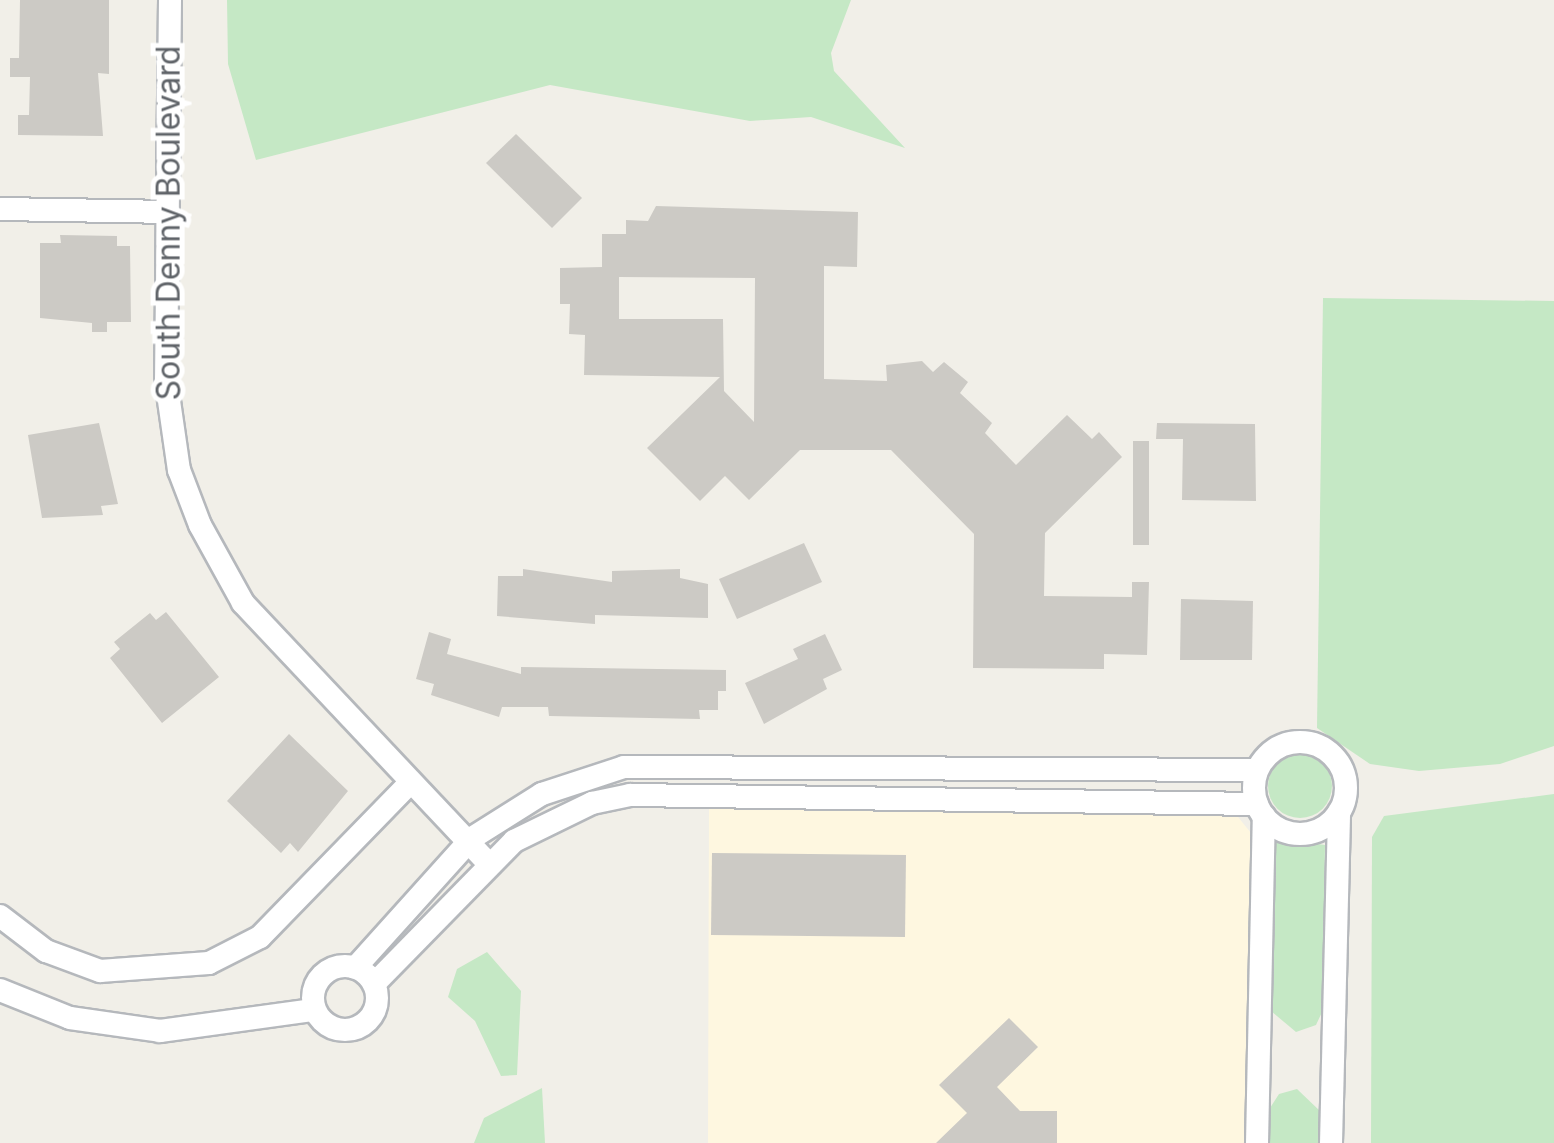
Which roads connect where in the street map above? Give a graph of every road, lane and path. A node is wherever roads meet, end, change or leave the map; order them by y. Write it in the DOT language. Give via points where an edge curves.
graph roads {
  1 [pos="170,0"];
  2 [pos="0,209"];
  3 [pos="168,212"];
  4 [pos="1003,769"];
  5 [pos="1158,770"];
  6 [pos="1257,770"];
  7 [pos="410,784"];
  8 [pos="1003,800"];
  9 [pos="1159,802"];
  10 [pos="1260,810"];
  11 [pos="1339,812"];
  12 [pos="468,842"];
  13 [pos="489,864"];
  14 [pos="0,916"];
  15 [pos="355,968"];
  16 [pos="374,984"];
  17 [pos="0,990"];
  18 [pos="314,1010"];
  19 [pos="1257,1143"];
  20 [pos="1331,1143"];
  1 -- 3 [label="street, South Denny Boulevard"];
  2 -- 3 [label="street"];
  3 -- 7 [label="street, South Denny Boulevard" via="169,418 200,525 242,603"];
  4 -- 5 [label="street"];
  4 -- 8 [label="street"];
  4 -- 12 [label="street" via="624,767 542,794"];
  5 -- 6 [label="street"];
  5 -- 9 [label="street"];
  6 -- 10 [label="street"];
  6 -- 11 [label="street" via="1277,748 1321,747 1346,783"];
  7 -- 12 [label="street, South Denny Boulevard"];
  7 -- 14 [label="street" via="260,937 209,963 100,971 46,951"];
  8 -- 9 [label="street"];
  8 -- 13 [label="street" via="630,795 547,822"];
  9 -- 10 [label="street"];
  10 -- 11 [label="street" via="1302,834"];
  10 -- 19 [label="street"];
  11 -- 20 [label="street"];
  12 -- 13 [label="street, South Denny Boulevard"];
  12 -- 15 [label="street"];
  13 -- 16 [label="street"];
  15 -- 16 [label="street"];
  15 -- 18 [label="street" via="320,976"];
  16 -- 18 [label="street" via="377,1006 357,1028 327,1026"];
  17 -- 18 [label="street" via="70,1018 160,1031"];
}
